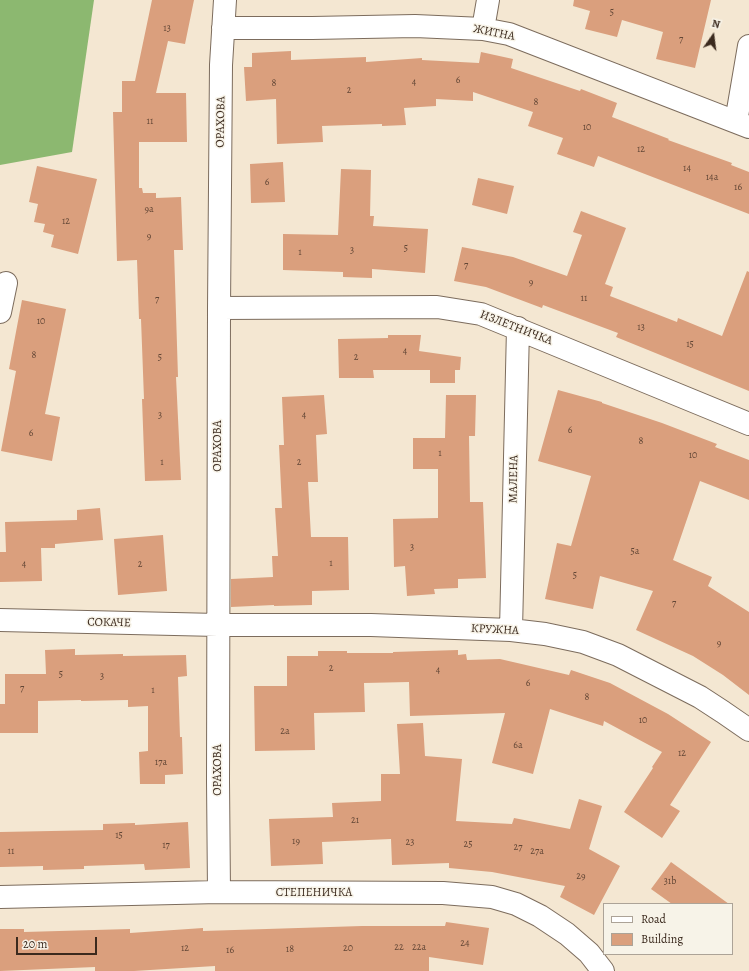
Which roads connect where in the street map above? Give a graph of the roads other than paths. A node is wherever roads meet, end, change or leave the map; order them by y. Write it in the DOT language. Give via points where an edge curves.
graph roads {
  1 [pos="225,0"];
  2 [pos="488,0"];
  3 [pos="223,28"];
  4 [pos="483,29"];
  5 [pos="749,46"];
  6 [pos="742,124"];
  7 [pos="6,283"];
  8 [pos="219,308"];
  9 [pos="0,312"];
  10 [pos="518,328"];
  11 [pos="749,424"];
  12 [pos="0,620"];
  13 [pos="218,625"];
  14 [pos="511,630"];
  15 [pos="749,730"];
  16 [pos="219,892"];
  17 [pos="0,897"];
  18 [pos="603,971"];
  1 -- 3 [label="street, ОРАХОВА"];
  2 -- 4 [label="street"];
  3 -- 4 [label="street, ЖИТНА" via="415,26"];
  3 -- 8 [label="street, ОРАХОВА"];
  4 -- 6 [label="street, ЖИТНА" via="509,34"];
  5 -- 6 [label="street"];
  7 -- 9 [label="street"];
  8 -- 10 [label="street, ИЗЛЕТНИЧКА" via="437,307 481,314"];
  8 -- 13 [label="street, ОРАХОВА"];
  10 -- 11 [label="street, ИЗЛЕТНИЧКА"];
  10 -- 14 [label="street, МАЛЕНА"];
  12 -- 13 [label="street, СОКАЧЕ"];
  13 -- 14 [label="street, КРУЖНА"];
  13 -- 16 [label="street, ОРАХОВА"];
  14 -- 15 [label="street, КРУЖНА" via="583,642 618,655 700,697"];
  16 -- 17 [label="street, СТЕПЕНИЧКА"];
  16 -- 18 [label="street, СТЕПЕНИЧКА" via="442,893 492,897 516,904 540,916 589,953"];
}
